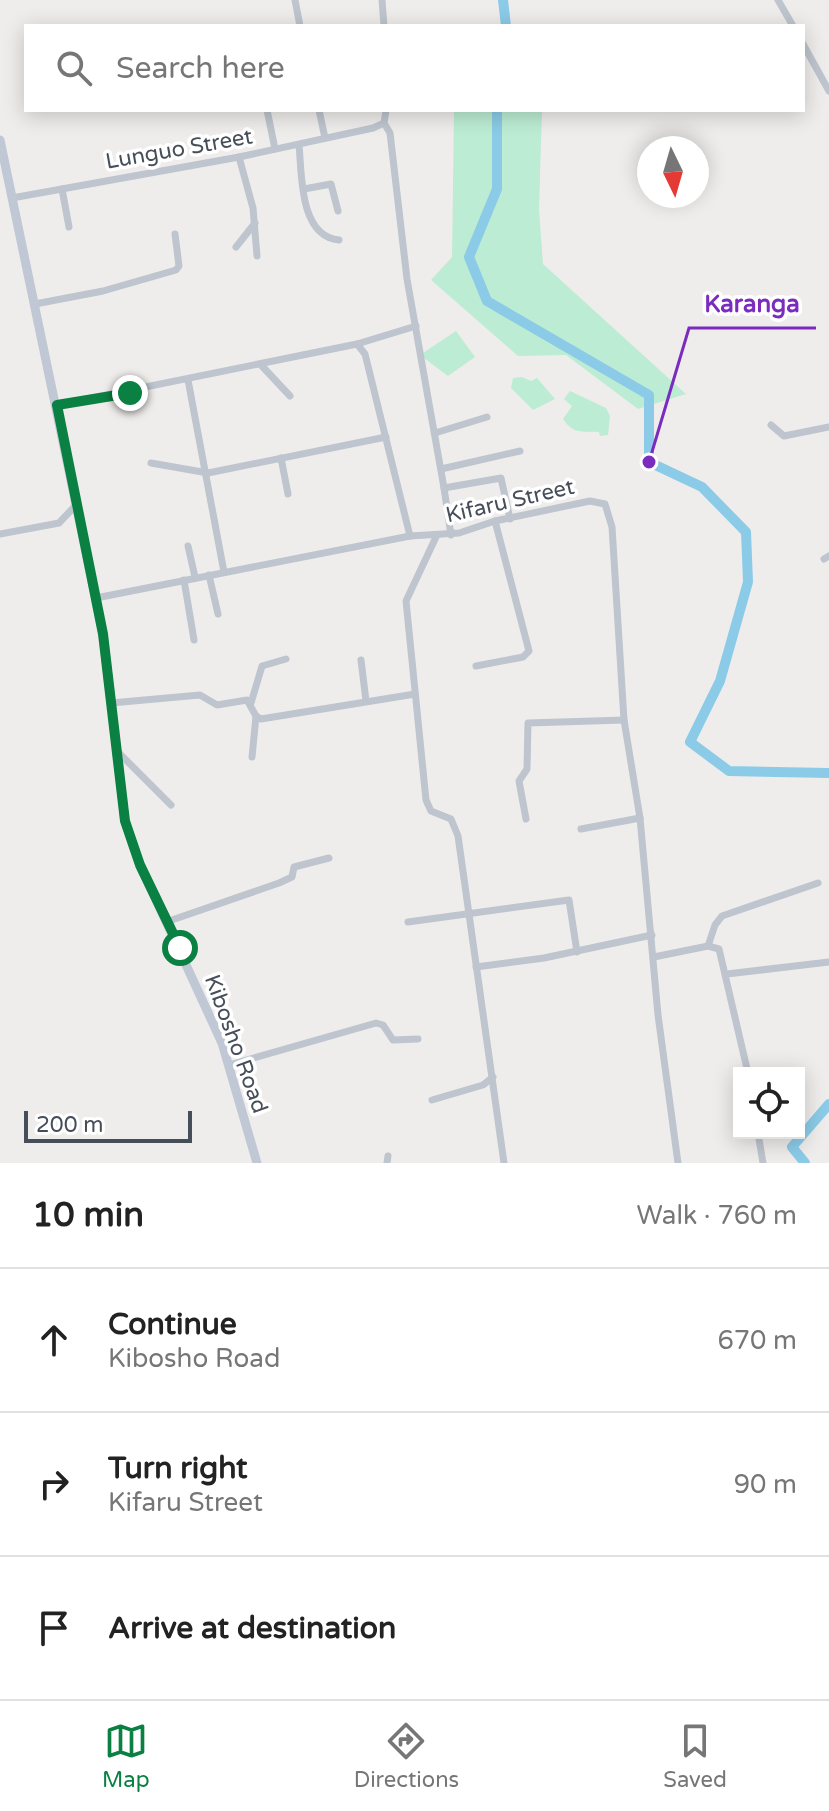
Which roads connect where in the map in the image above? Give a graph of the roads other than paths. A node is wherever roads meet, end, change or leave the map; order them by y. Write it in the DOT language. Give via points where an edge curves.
graph roads {
  1 [pos="295,0"];
  2 [pos="382,0"];
  3 [pos="778,0"];
  4 [pos="300,24"];
  5 [pos="384,24"];
  6 [pos="792,24"];
  7 [pos="805,48"];
  8 [pos="829,91"];
  9 [pos="267,112"];
  10 [pos="319,112"];
  11 [pos="386,112"];
  12 [pos="384,123"];
  13 [pos="325,138"];
  14 [pos="0,140"];
  15 [pos="299,145"];
  16 [pos="275,149"];
  17 [pos="239,157"];
  18 [pos="62,189"];
  19 [pos="304,189"];
  20 [pos="12,198"];
  21 [pos="338,211"];
  22 [pos="255,223"];
  23 [pos="69,227"];
  24 [pos="175,234"];
  25 [pos="339,240"];
  26 [pos="236,247"];
  27 [pos="257,256"];
  28 [pos="35,304"];
  29 [pos="416,326"];
  30 [pos="357,344"];
  31 [pos="261,365"];
  32 [pos="188,380"];
  33 [pos="290,396"];
  34 [pos="57,405"];
  35 [pos="487,417"];
  36 [pos="771,425"];
  37 [pos="829,427"];
  38 [pos="435,433"];
  39 [pos="386,437"];
  40 [pos="520,451"];
  41 [pos="281,458"];
  42 [pos="151,463"];
  43 [pos="441,469"];
  44 [pos="208,473"];
  45 [pos="444,488"];
  46 [pos="288,494"];
  47 [pos="77,503"];
  48 [pos="510,519"];
  49 [pos="495,521"];
  50 [pos="0,534"];
  51 [pos="451,535"];
  52 [pos="410,536"];
  53 [pos="436,537"];
  54 [pos="188,546"];
  55 [pos="224,572"];
  56 [pos="209,575"];
  57 [pos="195,577"];
  58 [pos="184,580"];
  59 [pos="96,598"];
  60 [pos="218,614"];
  61 [pos="194,640"];
  62 [pos="286,659"];
  63 [pos="361,660"];
  64 [pos="476,666"];
  65 [pos="415,694"];
  66 [pos="366,701"];
  67 [pos="111,703"];
  68 [pos="251,703"];
  69 [pos="256,716"];
  70 [pos="624,720"];
  71 [pos="117,751"];
  72 [pos="252,757"];
  73 [pos="171,805"];
  74 [pos="640,818"];
  75 [pos="526,819"];
  76 [pos="581,829"];
  77 [pos="329,858"];
  78 [pos="818,883"];
  79 [pos="469,911"];
  80 [pos="169,921"];
  81 [pos="408,922"];
  82 [pos="652,935"];
  83 [pos="708,946"];
  84 [pos="577,952"];
  85 [pos="654,957"];
  86 [pos="829,962"];
  87 [pos="476,967"];
  88 [pos="727,974"];
  89 [pos="418,1039"];
  90 [pos="229,1065"];
  91 [pos="747,1067"];
  92 [pos="493,1077"];
  93 [pos="432,1100"];
  94 [pos="759,1139"];
  95 [pos="257,1163"];
  96 [pos="504,1163"];
  97 [pos="678,1163"];
  98 [pos="763,1163"];
  1 -- 4 [label="street"];
  2 -- 5 [label="street"];
  3 -- 6 [label="street"];
  7 -- 8 [label="street"];
  9 -- 16 [label="street"];
  10 -- 13 [label="street"];
  11 -- 12 [label="street"];
  12 -- 13 [label="street, Lunguo Street"];
  12 -- 29 [label="street" via="390,133"];
  13 -- 15 [label="street, Lunguo Street"];
  14 -- 20 [label="main road, Kibosho Road"];
  15 -- 16 [label="street, Lunguo Street"];
  15 -- 19 [label="street"];
  16 -- 17 [label="street, Lunguo Street"];
  17 -- 18 [label="street, Lunguo Street"];
  17 -- 22 [label="street"];
  18 -- 20 [label="street, Lunguo Street"];
  18 -- 23 [label="street"];
  19 -- 21 [label="street" via="331,184"];
  19 -- 25 [label="street" via="311,219 323,234"];
  20 -- 28 [label="main road, Kibosho Road"];
  22 -- 26 [label="street"];
  22 -- 27 [label="street"];
  24 -- 28 [label="street" via="176,270"];
  28 -- 34 [label="main road, Kibosho Road"];
  29 -- 30 [label="street"];
  29 -- 38 [label="street"];
  30 -- 31 [label="street"];
  30 -- 39 [label="street" via="365,354"];
  31 -- 32 [label="street"];
  31 -- 33 [label="street"];
  32 -- 34 [label="street"];
  32 -- 44 [label="street"];
  34 -- 47 [label="main road, Kibosho Road"];
  35 -- 38 [label="street"];
  36 -- 37 [label="street" via="784,436"];
  38 -- 43 [label="street"];
  39 -- 41 [label="street"];
  39 -- 52 [label="street"];
  40 -- 43 [label="street"];
  41 -- 44 [label="street"];
  41 -- 46 [label="street"];
  42 -- 44 [label="street"];
  43 -- 45 [label="street"];
  44 -- 55 [label="street"];
  45 -- 48 [label="street" via="501,478"];
  45 -- 51 [label="street"];
  47 -- 50 [label="street" via="59,523"];
  47 -- 59 [label="main road, Kibosho Road"];
  48 -- 49 [label="street, Kifaru Street"];
  48 -- 70 [label="street, Kifaru Street" via="590,501 605,504 612,527"];
  49 -- 51 [label="street, Kifaru Street"];
  49 -- 64 [label="street" via="529,651 523,657"];
  51 -- 53 [label="street, Kifaru Street"];
  52 -- 53 [label="street, Kifaru Street"];
  52 -- 55 [label="street, Kifaru Street"];
  53 -- 65 [label="street" via="407,596"];
  54 -- 57 [label="street"];
  55 -- 56 [label="street, Kifaru Street"];
  56 -- 57 [label="street, Kifaru Street"];
  56 -- 60 [label="street"];
  57 -- 58 [label="street, Kifaru Street"];
  58 -- 59 [label="street, Kifaru Street"];
  58 -- 61 [label="street"];
  59 -- 67 [label="main road, Kibosho Road"];
  62 -- 68 [label="street" via="262,666"];
  63 -- 66 [label="street"];
  65 -- 66 [label="street"];
  65 -- 79 [label="street" via="427,805 456,826"];
  66 -- 69 [label="street" via="267,719"];
  67 -- 68 [label="street" via="200,695 217,705 244,699"];
  67 -- 71 [label="main road, Kibosho Road"];
  68 -- 69 [label="street"];
  69 -- 72 [label="street"];
  70 -- 74 [label="street, Kifaru Street"];
  70 -- 75 [label="street" via="528,723 527,769 519,781"];
  71 -- 73 [label="street"];
  71 -- 80 [label="main road, Kibosho Road" via="129,836"];
  74 -- 76 [label="street"];
  74 -- 82 [label="street, Kifaru Street"];
  77 -- 80 [label="street" via="294,867 292,877 279,883"];
  78 -- 83 [label="street" via="722,916"];
  79 -- 81 [label="street"];
  79 -- 84 [label="street" via="569,900"];
  79 -- 87 [label="street"];
  80 -- 90 [label="main road, Kibosho Road"];
  82 -- 84 [label="street"];
  82 -- 85 [label="street, Kifaru Street"];
  83 -- 85 [label="street"];
  83 -- 88 [label="street" via="719,949"];
  84 -- 87 [label="street"];
  85 -- 97 [label="street, Kifaru Street"];
  86 -- 88 [label="street"];
  87 -- 92 [label="street"];
  88 -- 91 [label="street"];
  89 -- 90 [label="street" via="393,1040 376,1023"];
  90 -- 95 [label="main road, Kibosho Road"];
  92 -- 93 [label="street"];
  92 -- 96 [label="street"];
  94 -- 98 [label="street"];
}
